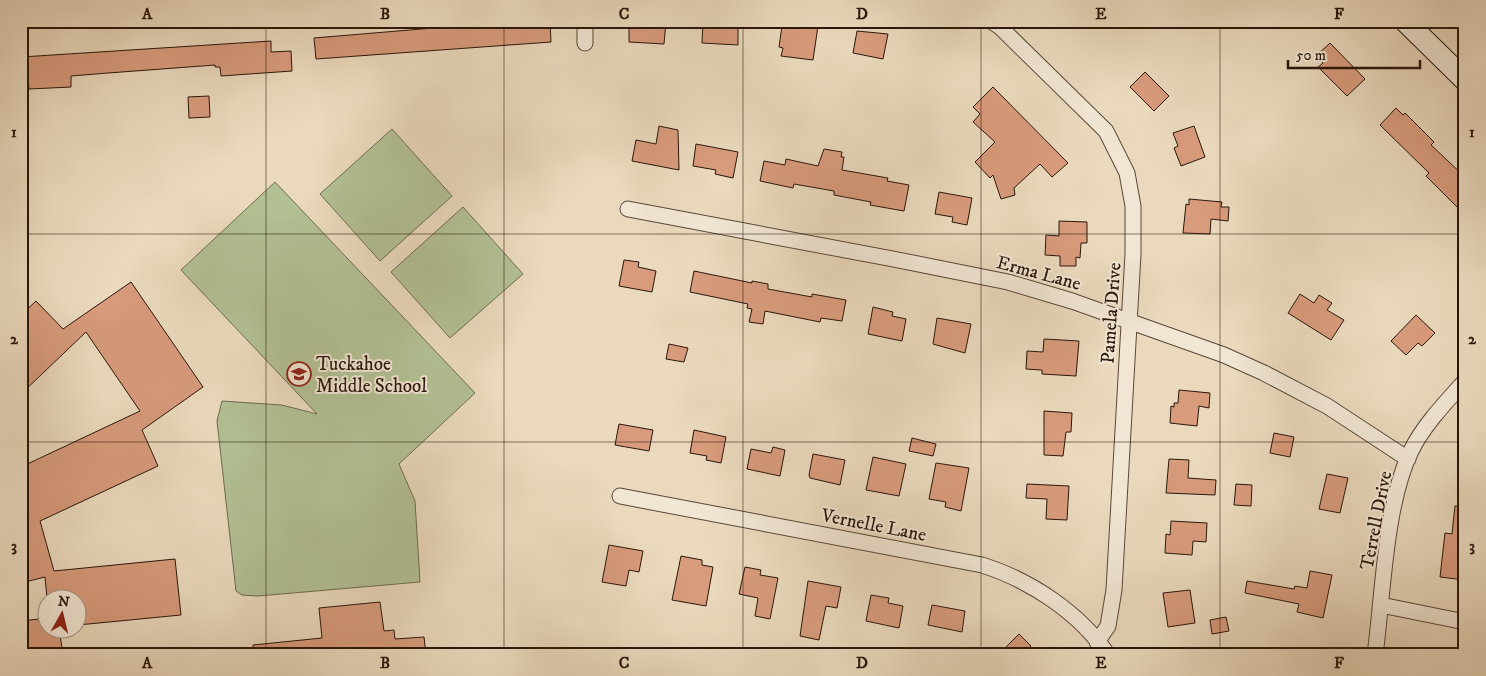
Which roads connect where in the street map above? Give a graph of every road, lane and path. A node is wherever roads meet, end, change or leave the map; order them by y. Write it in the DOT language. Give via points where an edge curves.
graph roads {
  1 [pos="586,21"];
  2 [pos="991,21"];
  3 [pos="1405,21"];
  4 [pos="585,43"];
  5 [pos="1465,80"];
  6 [pos="628,209"];
  7 [pos="1130,322"];
  8 [pos="1465,381"];
  9 [pos="1408,459"];
  10 [pos="620,496"];
  11 [pos="1382,605"];
  12 [pos="1465,622"];
  13 [pos="1097,642"];
  14 [pos="1108,655"];
  15 [pos="1375,655"];
  1 -- 4 [label="street"];
  2 -- 7 [label="street, Pamela Drive" via="1106,131 1118,152 1127,173 1133,206"];
  3 -- 5 [label="street"];
  6 -- 7 [label="street, Erma Lane" via="1008,282"];
  7 -- 9 [label="street, Erma Lane" via="1224,355 1264,373 1327,406"];
  7 -- 13 [label="street, Pamela Drive" via="1114,590 1108,626"];
  8 -- 9 [label="street, Terrell Drive" via="1417,440"];
  9 -- 11 [label="street, Terrell Drive" via="1399,482 1391,524"];
  10 -- 13 [label="street, Vernelle Lane" via="982,565 1039,590 1081,624"];
  11 -- 12 [label="street"];
  11 -- 15 [label="street, Terrell Drive"];
  13 -- 14 [label="street"];
}
